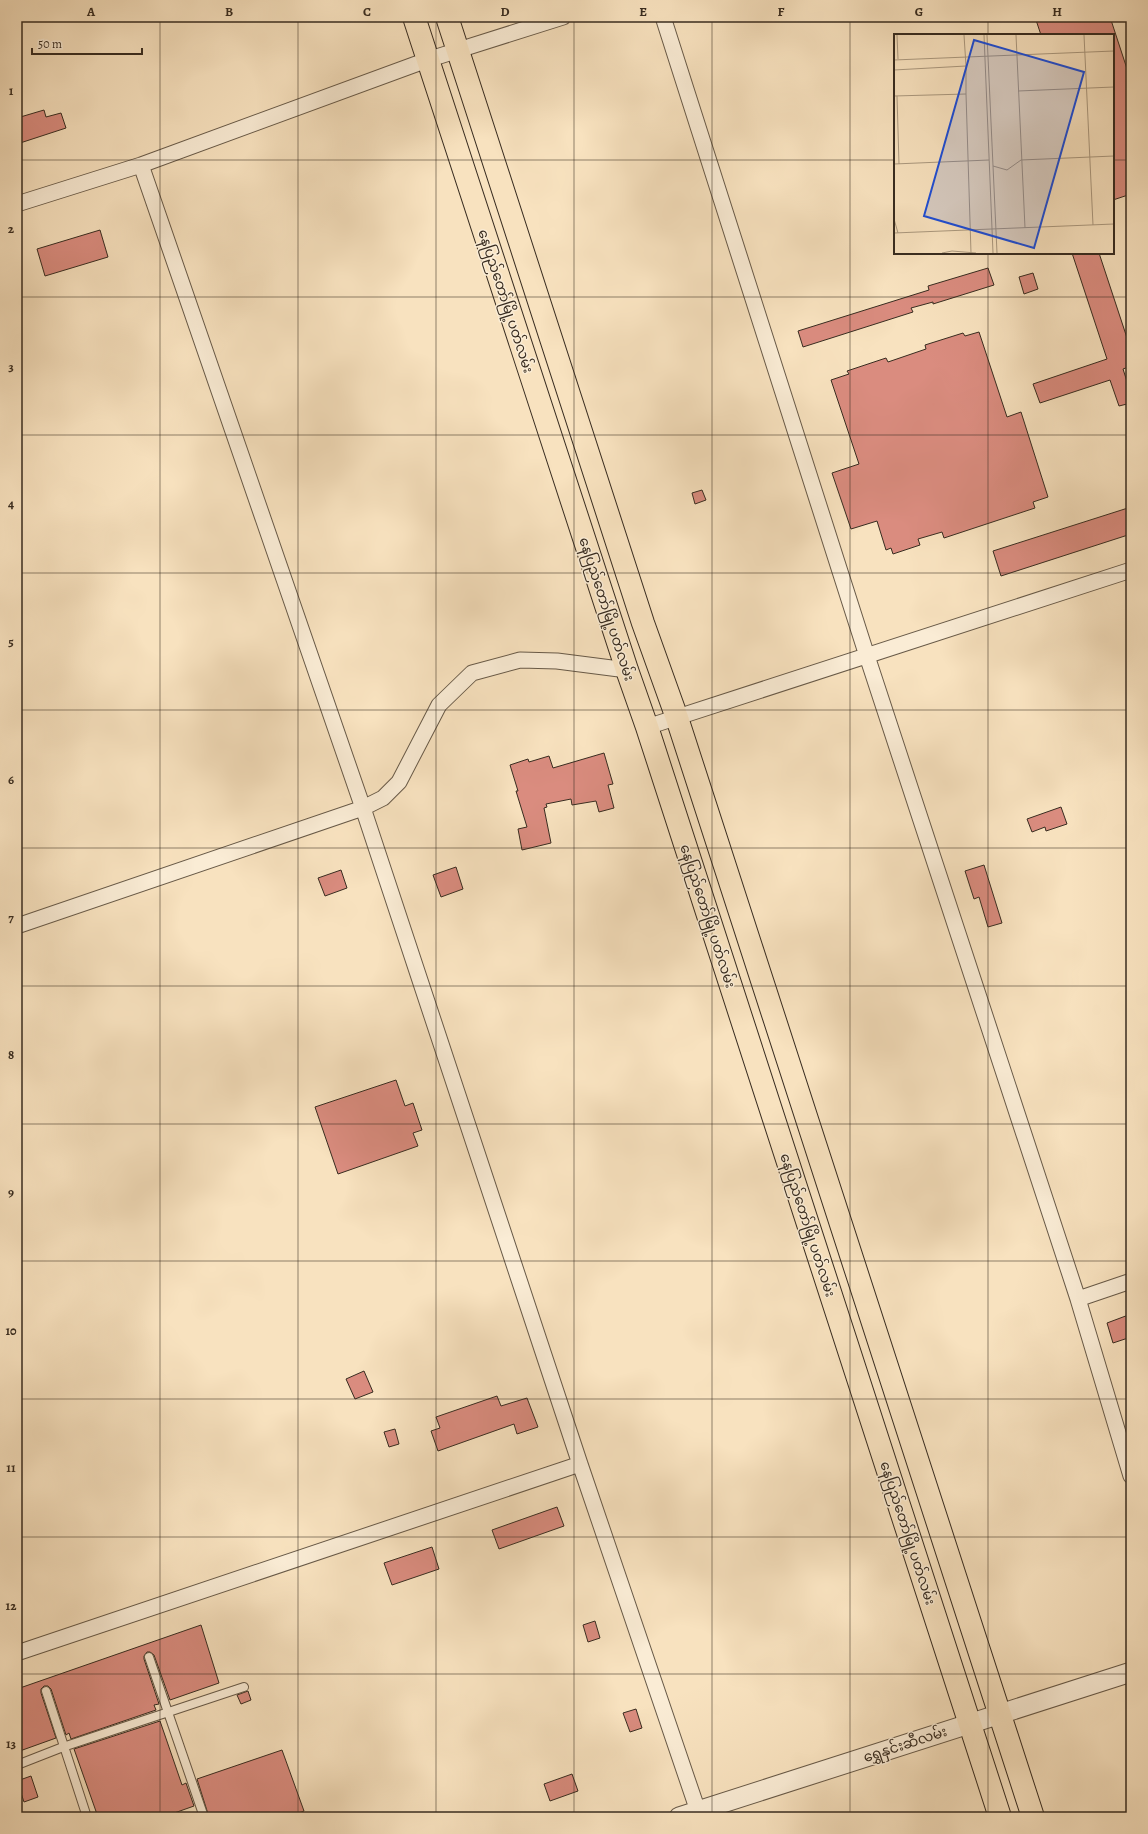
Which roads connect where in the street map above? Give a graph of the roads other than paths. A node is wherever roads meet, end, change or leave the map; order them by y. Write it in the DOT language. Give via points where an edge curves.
graph roads {
  1 [pos="414,17"];
  2 [pos="447,17"];
  3 [pos="563,17"];
  4 [pos="663,17"];
  5 [pos="458,51"];
  6 [pos="427,60"];
  7 [pos="141,165"];
  8 [pos="17,204"];
  9 [pos="1131,570"];
  10 [pos="868,656"];
  11 [pos="627,670"];
  12 [pos="677,718"];
  13 [pos="647,727"];
  14 [pos="363,808"];
  15 [pos="17,926"];
  16 [pos="1131,1281"];
  17 [pos="1078,1299"];
  18 [pos="580,1464"];
  19 [pos="1131,1476"];
  20 [pos="17,1653"];
  21 [pos="148,1657"];
  22 [pos="1131,1672"];
  23 [pos="244,1687"];
  24 [pos="46,1691"];
  25 [pos="168,1712"];
  26 [pos="1000,1714"];
  27 [pos="970,1724"];
  28 [pos="63,1747"];
  29 [pos="17,1765"];
  30 [pos="699,1814"];
  31 [pos="87,1817"];
  32 [pos="204,1817"];
  33 [pos="679,1817"];
  34 [pos="1000,1817"];
  35 [pos="1033,1817"];
  1 -- 6 [label="main road, နေပြည်တော်မြို့ပတ်လမ်း"];
  2 -- 5 [label="main road"];
  3 -- 5 [label="street"];
  4 -- 10 [label="street"];
  5 -- 6 [label="street"];
  5 -- 12 [label="main road" via="643,623"];
  6 -- 7 [label="street"];
  6 -- 11 [label="main road, နေပြည်တော်မြို့ပတ်လမ်း"];
  7 -- 8 [label="street"];
  7 -- 14 [label="street"];
  9 -- 10 [label="street"];
  10 -- 12 [label="street"];
  10 -- 17 [label="street"];
  11 -- 13 [label="main road, နေပြည်တော်မြို့ပတ်လမ်း"];
  11 -- 14 [label="street" via="557,661 520,660 472,673 438,705 400,782 383,798"];
  12 -- 13 [label="street"];
  12 -- 26 [label="main road"];
  13 -- 27 [label="main road, နေပြည်တော်မြို့ပတ်လမ်း"];
  14 -- 15 [label="street"];
  14 -- 18 [label="street"];
  16 -- 17 [label="street"];
  17 -- 19 [label="street"];
  18 -- 20 [label="street"];
  18 -- 30 [label="street"];
  21 -- 25 [label="lane"];
  22 -- 26 [label="street, ရွှေနှင်းဆီလမ်း"];
  23 -- 25 [label="lane"];
  24 -- 28 [label="lane"];
  25 -- 28 [label="lane"];
  25 -- 32 [label="lane"];
  26 -- 27 [label="street, ရွှေနှင်းဆီလမ်း"];
  26 -- 35 [label="main road"];
  27 -- 30 [label="street, ရွှေနှင်းဆီလမ်း"];
  27 -- 34 [label="main road, နေပြည်တော်မြို့ပတ်လမ်း"];
  28 -- 29 [label="lane"];
  28 -- 31 [label="lane"];
  30 -- 33 [label="street, ရွှေနှင်းဆီလမ်း"];
}
